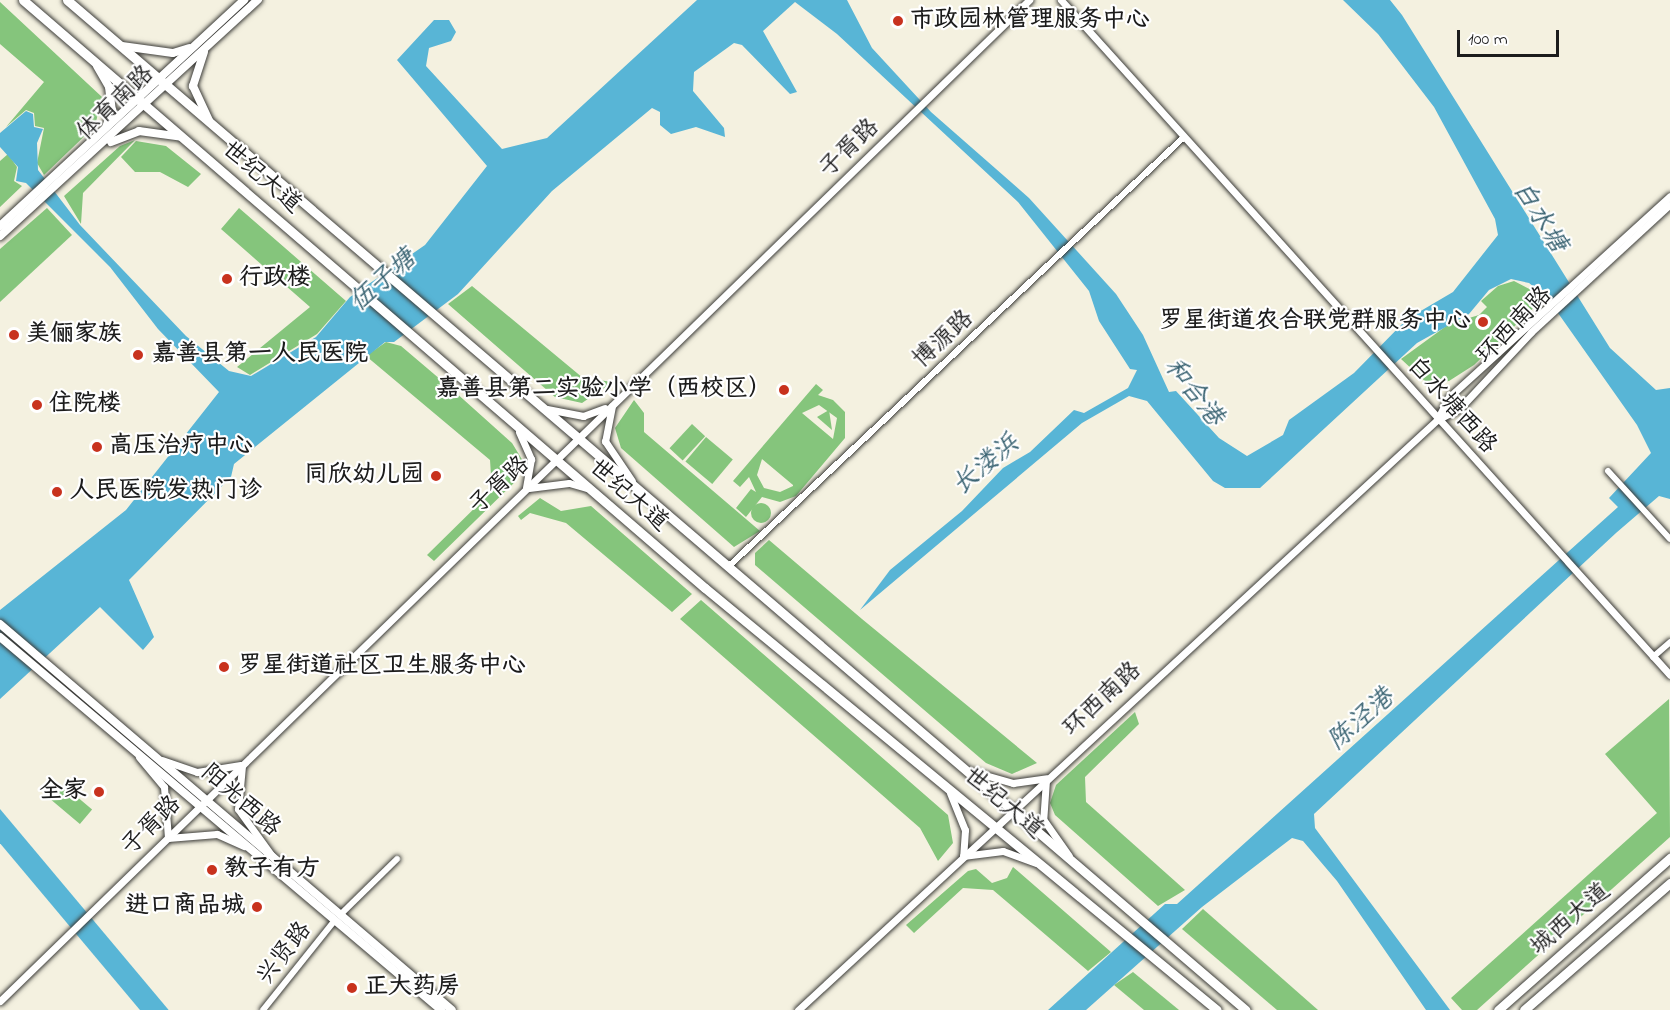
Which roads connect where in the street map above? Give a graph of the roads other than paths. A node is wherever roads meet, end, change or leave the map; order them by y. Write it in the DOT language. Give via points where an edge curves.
graph roads {
  1 [pos="23,0"];
  2 [pos="67,0"];
  3 [pos="244,0"];
  4 [pos="258,0"];
  5 [pos="1029,0"];
  6 [pos="1061,0"];
  7 [pos="213,41"];
  8 [pos="118,45"];
  9 [pos="192,47"];
  10 [pos="94,60"];
  11 [pos="161,82"];
  12 [pos="143,101"];
  13 [pos="212,126"];
  14 [pos="96,137"];
  15 [pos="1184,137"];
  16 [pos="185,138"];
  17 [pos="98,150"];
  18 [pos="55,181"];
  19 [pos="1670,196"];
  20 [pos="32,202"];
  21 [pos="1670,204"];
  22 [pos="0,226"];
  23 [pos="0,236"];
  24 [pos="1591,273"];
  25 [pos="1529,330"];
  26 [pos="613,404"];
  27 [pos="538,406"];
  28 [pos="496,408"];
  29 [pos="1437,420"];
  30 [pos="576,439"];
  31 [pos="556,459"];
  32 [pos="1608,471"];
  33 [pos="526,488"];
  34 [pos="594,492"];
  35 [pos="644,496"];
  36 [pos="1670,539"];
  37 [pos="728,567"];
  38 [pos="0,624"];
  39 [pos="0,636"];
  40 [pos="1670,642"];
  41 [pos="1653,657"];
  42 [pos="49,672"];
  43 [pos="1670,675"];
  44 [pos="134,750"];
  45 [pos="162,760"];
  46 [pos="243,764"];
  47 [pos="959,765"];
  48 [pos="1047,778"];
  49 [pos="945,782"];
  50 [pos="204,802"];
  51 [pos="1012,810"];
  52 [pos="997,824"];
  53 [pos="168,838"];
  54 [pos="246,847"];
  55 [pos="272,856"];
  56 [pos="963,856"];
  57 [pos="397,858"];
  58 [pos="1670,858"];
  59 [pos="1072,861"];
  60 [pos="1050,869"];
  61 [pos="1670,883"];
  62 [pos="337,917"];
  63 [pos="0,1001"];
  64 [pos="263,1010"];
  65 [pos="441,1010"];
  66 [pos="452,1010"];
  67 [pos="798,1010"];
  68 [pos="1217,1010"];
  69 [pos="1246,1010"];
  70 [pos="1498,1010"];
  71 [pos="1524,1010"];
  1 -- 10 [label="main road, 世纪大道"];
  2 -- 8 [label="main road, 世纪大道"];
  3 -- 9 [label="main road, 体育南路"];
  4 -- 7 [label="main road, 体育南路"];
  5 -- 26 [label="street, 子胥路"];
  6 -- 15 [label="street, 白水塘西路"];
  7 -- 11 [label="main road, 体育南路"];
  7 -- 13 [label="main road" via="199,60 193,86"];
  8 -- 9 [label="main road" via="162,53"];
  8 -- 11 [label="main road, 世纪大道"];
  9 -- 11 [label="main road, 体育南路"];
  10 -- 12 [label="main road, 世纪大道"];
  10 -- 14 [label="main road" via="109,87 112,110"];
  11 -- 12 [label="main road, 体育南路"];
  11 -- 13 [label="main road, 世纪大道"];
  12 -- 14 [label="main road, 体育南路"];
  12 -- 16 [label="main road, 世纪大道"];
  12 -- 17 [label="main road, 体育南路"];
  13 -- 27 [label="main road, 世纪大道"];
  14 -- 18 [label="main road, 体育南路"];
  15 -- 29 [label="street, 白水塘西路"];
  15 -- 37 [label="street, 博源路"];
  16 -- 17 [label="main road" via="139,131"];
  16 -- 28 [label="main road, 世纪大道"];
  17 -- 18 [label="main road, 体育南路"];
  18 -- 20 [label="main road, 体育南路"];
  19 -- 24 [label="street, 环西南路"];
  20 -- 22 [label="main road, 体育南路"];
  20 -- 23 [label="main road, 体育南路"];
  21 -- 24 [label="street, 环西南路"];
  24 -- 25 [label="street, 环西南路"];
  25 -- 29 [label="street, 环西南路" via="1490,380"];
  25 -- 29 [label="street, 环西南路" via="1448,398"];
  26 -- 27 [label="street" via="583,416"];
  26 -- 30 [label="street, 子胥路"];
  26 -- 35 [label="street" via="604,441"];
  27 -- 30 [label="main road, 世纪大道"];
  28 -- 31 [label="main road, 世纪大道"];
  28 -- 33 [label="street" via="528,448"];
  29 -- 41 [label="street, 白水塘西路"];
  29 -- 48 [label="street, 环西南路"];
  30 -- 31 [label="street, 子胥路"];
  30 -- 35 [label="main road, 世纪大道"];
  31 -- 33 [label="street, 子胥路"];
  31 -- 34 [label="main road, 世纪大道"];
  32 -- 36 [label="street"];
  33 -- 34 [label="street" via="569,483"];
  33 -- 46 [label="street, 子胥路"];
  34 -- 49 [label="main road, 世纪大道"];
  35 -- 37 [label="main road, 世纪大道"];
  37 -- 47 [label="main road, 世纪大道"];
  38 -- 42 [label="main road, 阳光西路"];
  39 -- 42 [label="main road, 阳光西路"];
  40 -- 41 [label="street"];
  41 -- 43 [label="street, 白水塘西路"];
  42 -- 44 [label="main road, 阳光西路"];
  42 -- 45 [label="main road, 阳光西路"];
  44 -- 50 [label="main road, 阳光西路"];
  44 -- 53 [label="street" via="164,787"];
  45 -- 46 [label="street" via="197,772"];
  45 -- 50 [label="main road, 阳光西路"];
  46 -- 50 [label="street, 子胥路"];
  46 -- 55 [label="street" via="235,797 238,809"];
  47 -- 48 [label="street" via="1013,783"];
  47 -- 51 [label="main road, 世纪大道"];
  48 -- 51 [label="street, 环西南路"];
  48 -- 59 [label="street" via="1041,792 1043,819"];
  49 -- 52 [label="main road, 世纪大道"];
  49 -- 56 [label="street" via="962,815"];
  50 -- 53 [label="street, 子胥路"];
  50 -- 54 [label="main road, 阳光西路"];
  50 -- 55 [label="main road, 阳光西路"];
  51 -- 52 [label="street, 环西南路"];
  51 -- 59 [label="main road, 世纪大道"];
  52 -- 56 [label="street, 环西南路"];
  52 -- 60 [label="main road, 世纪大道"];
  53 -- 54 [label="street" via="217,834"];
  53 -- 63 [label="street, 子胥路"];
  54 -- 62 [label="main road, 阳光西路"];
  55 -- 62 [label="main road, 阳光西路"];
  56 -- 60 [label="street" via="1003,851"];
  56 -- 67 [label="street, 环西南路"];
  57 -- 62 [label="street, 兴贤路"];
  58 -- 70 [label="main road, 城西大道"];
  59 -- 69 [label="main road, 世纪大道"];
  60 -- 68 [label="main road, 世纪大道"];
  61 -- 71 [label="main road, 城西大道"];
  62 -- 64 [label="street, 兴贤路"];
  62 -- 65 [label="main road, 阳光西路"];
  62 -- 66 [label="main road, 阳光西路"];
}
